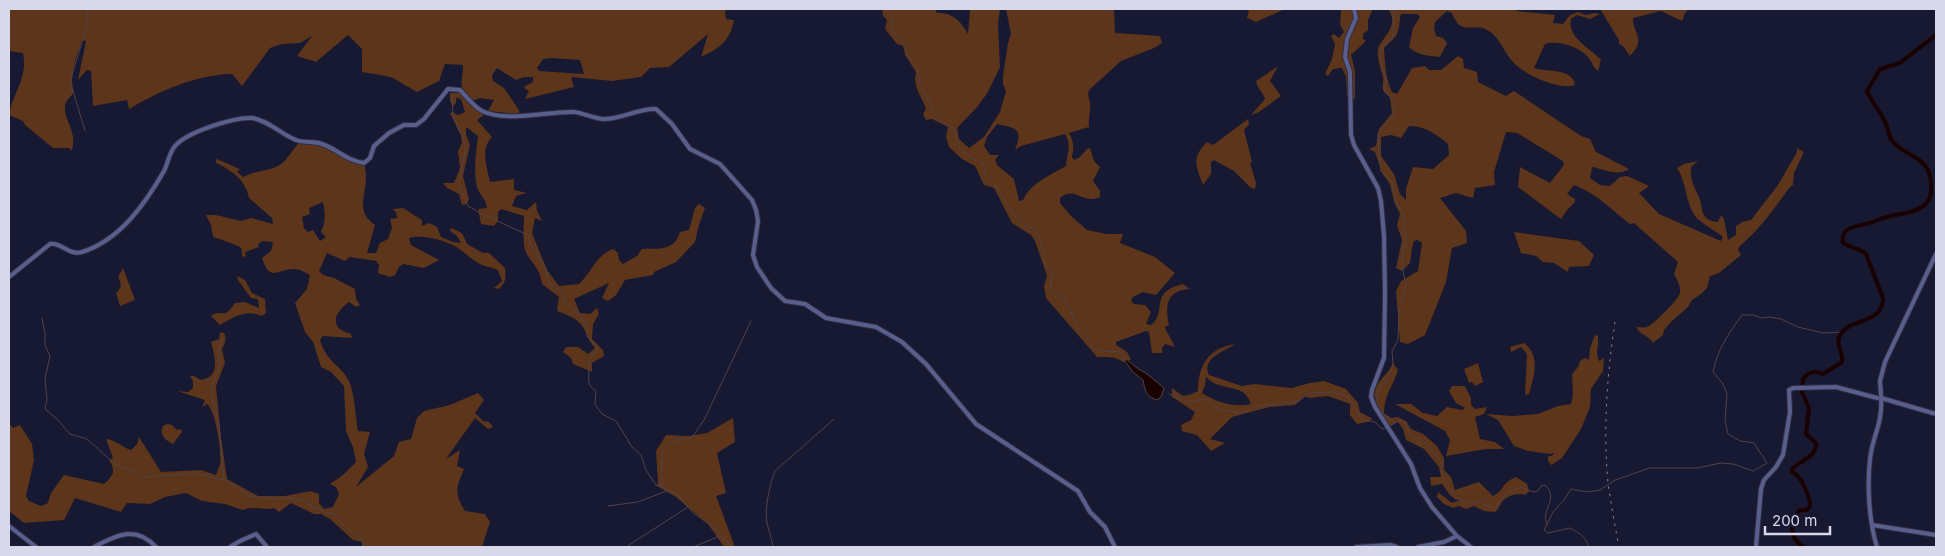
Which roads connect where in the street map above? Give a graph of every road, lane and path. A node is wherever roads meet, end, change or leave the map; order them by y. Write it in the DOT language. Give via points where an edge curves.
graph roads {
  1 [pos="1354,9"];
  2 [pos="1936,254"];
  3 [pos="9,277"];
  4 [pos="1879,396"];
  5 [pos="1888,399"];
  6 [pos="1882,406"];
  7 [pos="1936,414"];
  8 [pos="1872,524"];
  9 [pos="9,526"];
  10 [pos="1936,535"];
  11 [pos="1457,536"];
  12 [pos="36,547"];
  13 [pos="94,547"];
  14 [pos="156,547"];
  15 [pos="230,547"];
  16 [pos="268,547"];
  17 [pos="1115,547"];
  18 [pos="1356,547"];
  19 [pos="1397,547"];
  20 [pos="1418,547"];
  21 [pos="1471,547"];
  22 [pos="1756,547"];
  23 [pos="1877,547"];
  1 -- 11 [label="street" via="1356,18 1347,39 1345,57 1350,72 1351,135 1378,188 1381,201 1384,358 1371,398 1411,464 1420,488"];
  2 -- 4 [label="street" via="1885,362"];
  3 -- 17 [label="street" via="50,244 79,253 119,231 157,182 175,146 203,129 242,119 258,119 298,141 318,143 351,161 364,163 370,158 374,146 389,133 404,125 416,125 424,119 448,89 460,90 484,111 508,116 577,112 602,119 656,109 690,149 720,164 752,200 758,220 753,255 757,267 785,301 805,304 826,318 876,327 902,342 926,364 976,424 1078,491 1090,512 1105,526"];
  4 -- 5 [label="street"];
  4 -- 6 [label="street"];
  4 -- 22 [label="street" via="1836,387 1791,388 1783,454 1761,488"];
  5 -- 6 [label="street"];
  5 -- 7 [label="street"];
  6 -- 8 [label="street" via="1870,459"];
  8 -- 10 [label="street"];
  8 -- 23 [label="street"];
  9 -- 12 [label="street"];
  11 -- 20 [label="street"];
  11 -- 21 [label="street"];
  13 -- 14 [label="street" via="117,534 130,534 148,538"];
  15 -- 16 [label="street" via="256,534"];
  18 -- 19 [label="street"];
}
